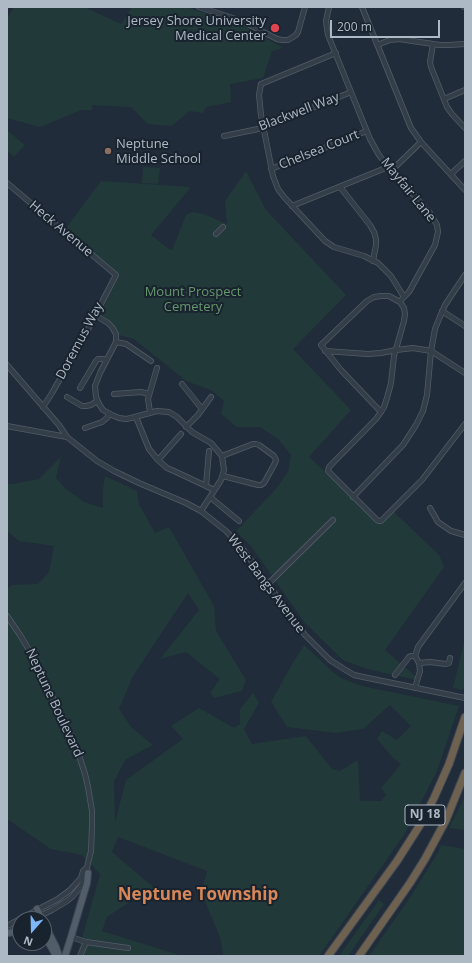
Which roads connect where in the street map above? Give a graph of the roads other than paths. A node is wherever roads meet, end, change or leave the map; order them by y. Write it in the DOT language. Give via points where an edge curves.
graph roads {
  1 [pos="199,7"];
  2 [pos="305,7"];
  3 [pos="329,7"];
  4 [pos="362,7"];
  5 [pos="433,44"];
  6 [pos="465,44"];
  7 [pos="377,45"];
  8 [pos="336,53"];
  9 [pos="465,90"];
  10 [pos="351,92"];
  11 [pos="444,99"];
  12 [pos="263,128"];
  13 [pos="465,128"];
  14 [pos="367,131"];
  15 [pos="224,136"];
  16 [pos="422,142"];
  17 [pos="465,161"];
  18 [pos="272,169"];
  19 [pos="389,169"];
  20 [pos="451,174"];
  21 [pos="7,183"];
  22 [pos="340,187"];
  23 [pos="465,190"];
  24 [pos="292,206"];
  25 [pos="223,228"];
  26 [pos="216,234"];
  27 [pos="373,261"];
  28 [pos="116,274"];
  29 [pos="465,275"];
  30 [pos="404,297"];
  31 [pos="400,302"];
  32 [pos="442,311"];
  33 [pos="94,315"];
  34 [pos="465,326"];
  35 [pos="116,342"];
  36 [pos="325,350"];
  37 [pos="396,350"];
  38 [pos="431,350"];
  39 [pos="107,360"];
  40 [pos="151,361"];
  41 [pos="7,366"];
  42 [pos="157,368"];
  43 [pos="465,373"];
  44 [pos="182,384"];
  45 [pos="80,388"];
  46 [pos="114,394"];
  47 [pos="149,394"];
  48 [pos="67,397"];
  49 [pos="211,397"];
  50 [pos="97,401"];
  51 [pos="43,407"];
  52 [pos="202,409"];
  53 [pos="150,412"];
  54 [pos="381,412"];
  55 [pos="109,414"];
  56 [pos="136,417"];
  57 [pos="465,424"];
  58 [pos="7,426"];
  59 [pos="85,428"];
  60 [pos="186,428"];
  61 [pos="181,434"];
  62 [pos="67,437"];
  63 [pos="209,451"];
  64 [pos="222,456"];
  65 [pos="158,460"];
  66 [pos="222,476"];
  67 [pos="206,486"];
  68 [pos="214,490"];
  69 [pos="210,497"];
  70 [pos="354,497"];
  71 [pos="430,508"];
  72 [pos="201,511"];
  73 [pos="333,520"];
  74 [pos="239,521"];
  75 [pos="465,535"];
  76 [pos="465,583"];
  77 [pos="268,584"];
  78 [pos="7,616"];
  79 [pos="415,656"];
  80 [pos="450,658"];
  81 [pos="419,663"];
  82 [pos="395,675"];
  83 [pos="415,688"];
  84 [pos="465,698"];
  85 [pos="465,717"];
  86 [pos="465,773"];
  87 [pos="88,870"];
  88 [pos="37,910"];
  89 [pos="51,911"];
  90 [pos="7,926"];
  91 [pos="71,938"];
  92 [pos="52,939"];
  93 [pos="86,942"];
  94 [pos="128,948"];
  95 [pos="59,956"];
  96 [pos="65,956"];
  97 [pos="80,956"];
  98 [pos="328,956"];
  99 [pos="359,956"];
  1 -- 2 [label="street" via="242,21 282,40 296,36"];
  3 -- 8 [label="street, Mayfair Lane" via="327,29"];
  4 -- 7 [label="street"];
  5 -- 6 [label="street"];
  5 -- 7 [label="street" via="399,38"];
  5 -- 11 [label="street" via="430,65"];
  7 -- 16 [label="street" via="408,122"];
  8 -- 10 [label="street, Mayfair Lane"];
  8 -- 12 [label="street" via="260,85"];
  9 -- 11 [label="street"];
  10 -- 12 [label="street, Blackwell Way"];
  10 -- 14 [label="street, Mayfair Lane"];
  11 -- 13 [label="street" via="452,114"];
  12 -- 15 [label="street, Blackwell Way"];
  12 -- 18 [label="street"];
  14 -- 18 [label="street, Chelsea Court"];
  14 -- 19 [label="street, Mayfair Lane"];
  16 -- 19 [label="street"];
  16 -- 20 [label="street"];
  17 -- 20 [label="street"];
  18 -- 24 [label="street" via="278,189"];
  19 -- 22 [label="street"];
  19 -- 30 [label="street, Mayfair Lane" via="430,213 438,229 435,245"];
  20 -- 23 [label="street"];
  21 -- 28 [label="street, Heck Avenue"];
  22 -- 24 [label="street"];
  22 -- 27 [label="street" via="374,232 376,245"];
  24 -- 27 [label="street" via="329,244"];
  25 -- 26 [label="street"];
  27 -- 30 [label="street" via="388,273"];
  28 -- 33 [label="street, Doremus Way"];
  29 -- 32 [label="street"];
  30 -- 31 [label="street, Mayfair Lane"];
  31 -- 36 [label="street" via="389,296 378,296 367,301 321,345"];
  31 -- 37 [label="street" via="404,308 404,321"];
  32 -- 34 [label="street"];
  32 -- 38 [label="street"];
  33 -- 35 [label="street" via="112,326"];
  33 -- 51 [label="street, Doremus Way"];
  35 -- 39 [label="street"];
  35 -- 40 [label="street" via="126,344"];
  36 -- 37 [label="street" via="368,354"];
  36 -- 54 [label="street"];
  37 -- 38 [label="street"];
  37 -- 54 [label="street" via="389,393"];
  38 -- 43 [label="street"];
  38 -- 70 [label="street" via="427,395 416,425 403,445"];
  39 -- 45 [label="street" via="96,361"];
  39 -- 50 [label="street" via="96,383"];
  41 -- 51 [label="street"];
  42 -- 47 [label="street"];
  44 -- 52 [label="street"];
  46 -- 47 [label="street"];
  47 -- 53 [label="street"];
  48 -- 50 [label="street" via="82,406"];
  49 -- 52 [label="street"];
  50 -- 55 [label="street"];
  51 -- 62 [label="street"];
  52 -- 60 [label="street"];
  53 -- 56 [label="street"];
  53 -- 60 [label="street" via="169,412 177,416"];
  54 -- 70 [label="street" via="329,467 328,471"];
  55 -- 56 [label="street" via="126,419"];
  55 -- 59 [label="street" via="102,422"];
  56 -- 65 [label="street" via="149,449"];
  57 -- 70 [label="street" via="422,480 382,521"];
  58 -- 62 [label="street, West Bangs Avenue"];
  60 -- 64 [label="street" via="211,442"];
  61 -- 65 [label="street"];
  62 -- 72 [label="street, West Bangs Avenue" via="114,471"];
  63 -- 67 [label="street"];
  64 -- 66 [label="street"];
  64 -- 66 [label="street" via="256,444 276,460 261,485"];
  65 -- 67 [label="street" via="174,472"];
  66 -- 68 [label="street"];
  67 -- 68 [label="street"];
  68 -- 69 [label="street"];
  69 -- 72 [label="street"];
  69 -- 74 [label="street"];
  71 -- 75 [label="street" via="438,522 451,531"];
  72 -- 77 [label="street, West Bangs Avenue" via="237,542"];
  73 -- 77 [label="street"];
  76 -- 79 [label="street" via="421,642"];
  77 -- 83 [label="street, West Bangs Avenue" via="305,635 335,664 363,678"];
  78 -- 87 [label="street, Neptune Boulevard" via="38,666 82,762 92,816"];
  79 -- 81 [label="street"];
  79 -- 82 [label="street" via="409,657"];
  80 -- 81 [label="street" via="446,664"];
  81 -- 83 [label="street" via="420,672"];
  83 -- 84 [label="street, West Bangs Avenue"];
  85 -- 98 [label="highway, NJ 18" via="447,770 420,825"];
  86 -- 99 [label="highway, NJ 18" via="446,820 425,859"];
  87 -- 88 [label="street, Neptune Boulevard" via="83,871 70,890"];
  87 -- 89 [label="street, Neptune Boulevard" via="73,896"];
  87 -- 91 [label="main road" via="88,883"];
  88 -- 90 [label="street, Neptune Boulevard"];
  91 -- 93 [label="street"];
  91 -- 96 [label="main road"];
  92 -- 95 [label="main road"];
  93 -- 94 [label="street"];
  93 -- 97 [label="street"];
}
